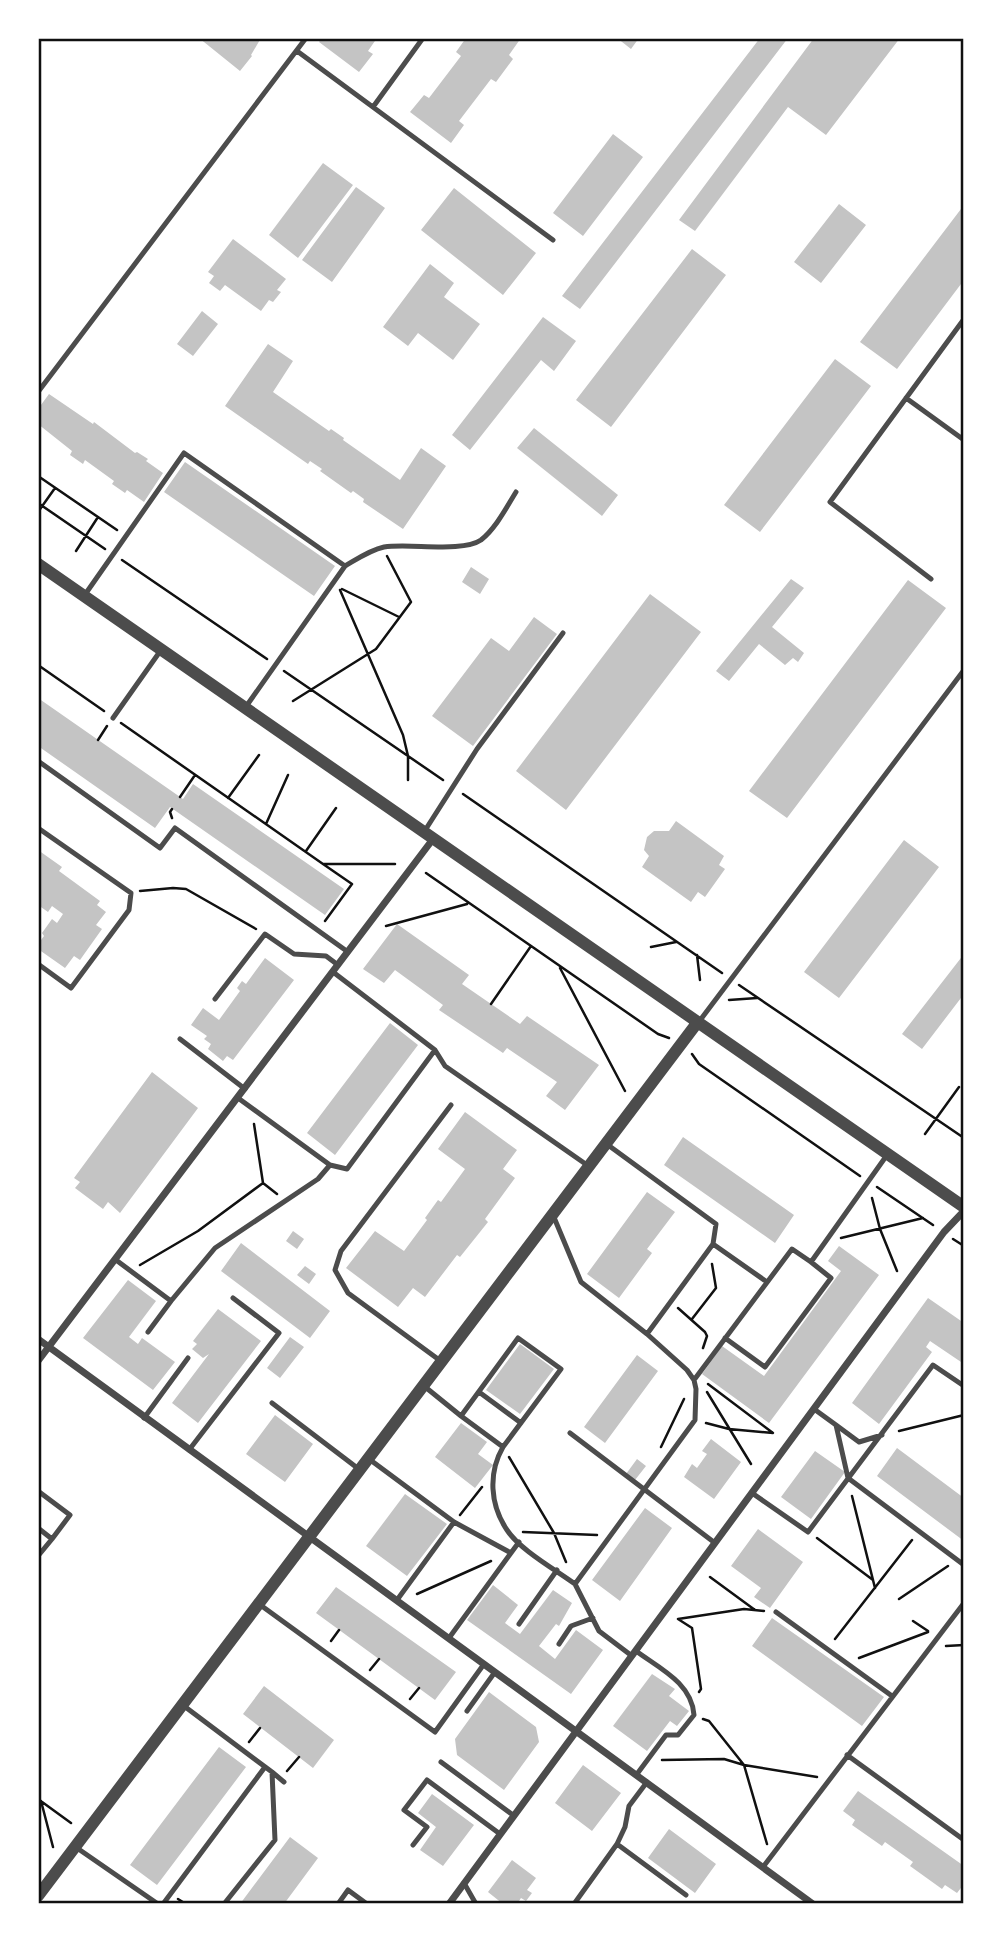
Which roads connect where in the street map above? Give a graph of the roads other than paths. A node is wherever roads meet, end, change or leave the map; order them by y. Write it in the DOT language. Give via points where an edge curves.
graph roads {
  1 [pos="293,38"];
  2 [pos="306,38"];
  3 [pos="424,38"];
  4 [pos="302,45"];
  5 [pos="297,51"];
  6 [pos="373,107"];
  7 [pos="554,240"];
  8 [pos="964,318"];
  9 [pos="38,392"];
  10 [pos="906,398"];
  11 [pos="964,440"];
  12 [pos="516,492"];
  13 [pos="38,564"];
  14 [pos="345,566"];
  15 [pos="931,579"];
  16 [pos="84,596"];
  17 [pos="563,633"];
  18 [pos="161,649"];
  19 [pos="964,670"];
  20 [pos="245,708"];
  21 [pos="113,718"];
  22 [pos="38,761"];
  23 [pos="38,828"];
  24 [pos="428,836"];
  25 [pos="348,952"];
  26 [pos="38,964"];
  27 [pos="338,965"];
  28 [pos="333,972"];
  29 [pos="215,999"];
  30 [pos="697,1023"];
  31 [pos="180,1039"];
  32 [pos="435,1049"];
  33 [pos="245,1089"];
  34 [pos="238,1098"];
  35 [pos="452,1105"];
  36 [pos="607,1144"];
  37 [pos="887,1155"];
  38 [pos="330,1165"];
  39 [pos="590,1167"];
  40 [pos="964,1209"];
  41 [pos="553,1215"];
  42 [pos="713,1244"];
  43 [pos="116,1260"];
  44 [pos="811,1262"];
  45 [pos="767,1282"];
  46 [pos="233,1298"];
  47 [pos="171,1300"];
  48 [pos="148,1332"];
  49 [pos="647,1334"];
  50 [pos="725,1338"];
  51 [pos="38,1339"];
  52 [pos="49,1347"];
  53 [pos="188,1359"];
  54 [pos="38,1361"];
  55 [pos="442,1362"];
  56 [pos="695,1378"];
  57 [pos="424,1385"];
  58 [pos="964,1386"];
  59 [pos="479,1392"];
  60 [pos="272,1403"];
  61 [pos="814,1409"];
  62 [pos="461,1416"];
  63 [pos="144,1418"];
  64 [pos="521,1423"];
  65 [pos="836,1424"];
  66 [pos="570,1433"];
  67 [pos="882,1435"];
  68 [pos="503,1447"];
  69 [pos="189,1450"];
  70 [pos="369,1459"];
  71 [pos="360,1470"];
  72 [pos="848,1478"];
  73 [pos="644,1490"];
  74 [pos="38,1492"];
  75 [pos="752,1493"];
  76 [pos="454,1522"];
  77 [pos="38,1528"];
  78 [pos="310,1536"];
  79 [pos="52,1539"];
  80 [pos="519,1542"];
  81 [pos="715,1543"];
  82 [pos="511,1553"];
  83 [pos="38,1556"];
  84 [pos="964,1565"];
  85 [pos="556,1570"];
  86 [pos="575,1584"];
  87 [pos="397,1600"];
  88 [pos="964,1603"];
  89 [pos="259,1604"];
  90 [pos="776,1612"];
  91 [pos="593,1618"];
  92 [pos="519,1624"];
  93 [pos="449,1638"];
  94 [pos="559,1644"];
  95 [pos="634,1653"];
  96 [pos="484,1664"];
  97 [pos="495,1672"];
  98 [pos="892,1696"];
  99 [pos="184,1706"];
  100 [pos="467,1711"];
  101 [pos="577,1730"];
  102 [pos="847,1755"];
  103 [pos="441,1762"];
  104 [pos="265,1768"];
  105 [pos="272,1772"];
  106 [pos="637,1774"];
  107 [pos="282,1781"];
  108 [pos="647,1782"];
  109 [pos="513,1815"];
  110 [pos="500,1834"];
  111 [pos="964,1840"];
  112 [pos="617,1844"];
  113 [pos="413,1845"];
  114 [pos="76,1847"];
  115 [pos="763,1867"];
  116 [pos="464,1883"];
  117 [pos="686,1895"];
  118 [pos="39,1900"];
  119 [pos="160,1903"];
  120 [pos="224,1903"];
  121 [pos="338,1903"];
  122 [pos="367,1903"];
  123 [pos="449,1903"];
  124 [pos="476,1903"];
  125 [pos="574,1903"];
  126 [pos="813,1903"];
  1 -- 4 [label="lane"];
  2 -- 4 [label="lane"];
  3 -- 6 [label="lane"];
  4 -- 5 [label="lane"];
  5 -- 6 [label="lane"];
  5 -- 9 [label="lane"];
  6 -- 7 [label="lane"];
  8 -- 10 [label="lane"];
  10 -- 11 [label="lane"];
  10 -- 15 [label="lane" via="830,502"];
  12 -- 14 [label="lane" via="479,541 463,547 382,547"];
  13 -- 16 [label="street"];
  14 -- 16 [label="lane" via="184,453"];
  14 -- 20 [label="lane"];
  16 -- 18 [label="street"];
  17 -- 24 [label="lane" via="477,749"];
  18 -- 20 [label="street"];
  18 -- 21 [label="lane"];
  19 -- 30 [label="lane"];
  20 -- 24 [label="street"];
  22 -- 25 [label="lane" via="160,848 175,828"];
  23 -- 26 [label="lane" via="131,893 129,910 71,988"];
  24 -- 25 [label="street"];
  24 -- 30 [label="street"];
  25 -- 27 [label="street"];
  27 -- 28 [label="street"];
  27 -- 29 [label="lane" via="326,956 294,954 265,934"];
  28 -- 32 [label="lane"];
  28 -- 33 [label="street"];
  30 -- 36 [label="street"];
  30 -- 37 [label="street"];
  31 -- 33 [label="lane"];
  32 -- 38 [label="lane" via="347,1169"];
  32 -- 39 [label="lane" via="445,1066"];
  33 -- 34 [label="street"];
  34 -- 38 [label="lane"];
  34 -- 43 [label="street"];
  35 -- 55 [label="lane" via="341,1251 335,1270 348,1293"];
  36 -- 39 [label="street"];
  36 -- 42 [label="lane" via="716,1224"];
  37 -- 40 [label="street"];
  37 -- 44 [label="lane"];
  38 -- 47 [label="lane" via="318,1178 215,1248"];
  39 -- 41 [label="street"];
  40 -- 61 [label="street"];
  41 -- 49 [label="lane" via="581,1282"];
  41 -- 55 [label="street"];
  42 -- 45 [label="lane"];
  42 -- 49 [label="lane"];
  43 -- 47 [label="lane"];
  43 -- 52 [label="street"];
  44 -- 45 [label="lane" via="792,1249"];
  44 -- 50 [label="lane" via="831,1278 765,1367"];
  45 -- 50 [label="lane"];
  46 -- 69 [label="lane" via="279,1333"];
  47 -- 48 [label="lane"];
  49 -- 56 [label="lane"];
  50 -- 56 [label="lane"];
  51 -- 52 [label="street"];
  52 -- 54 [label="street"];
  52 -- 63 [label="street"];
  53 -- 63 [label="lane"];
  55 -- 57 [label="street"];
  56 -- 73 [label="lane" via="695,1420"];
  57 -- 62 [label="lane"];
  57 -- 70 [label="street"];
  58 -- 67 [label="lane" via="933,1365"];
  59 -- 62 [label="lane"];
  59 -- 64 [label="lane"];
  59 -- 64 [label="lane" via="518,1338 561,1369"];
  60 -- 71 [label="lane"];
  61 -- 65 [label="lane"];
  61 -- 75 [label="street"];
  62 -- 68 [label="lane"];
  63 -- 69 [label="street"];
  64 -- 68 [label="lane"];
  65 -- 67 [label="lane" via="859,1442"];
  65 -- 72 [label="lane"];
  66 -- 73 [label="lane"];
  67 -- 72 [label="lane"];
  68 -- 80 [label="lane" via="496,1459 492,1488 507,1531"];
  69 -- 78 [label="street"];
  70 -- 71 [label="street"];
  70 -- 76 [label="lane"];
  71 -- 78 [label="street"];
  72 -- 75 [label="lane" via="808,1532"];
  72 -- 84 [label="lane"];
  73 -- 81 [label="lane"];
  73 -- 86 [label="lane"];
  74 -- 79 [label="lane" via="70,1515"];
  75 -- 81 [label="street"];
  76 -- 82 [label="lane"];
  76 -- 87 [label="lane"];
  77 -- 79 [label="lane"];
  78 -- 87 [label="street"];
  78 -- 89 [label="street"];
  79 -- 83 [label="lane"];
  80 -- 82 [label="lane"];
  80 -- 85 [label="lane"];
  81 -- 95 [label="street"];
  82 -- 93 [label="lane"];
  85 -- 86 [label="lane"];
  85 -- 92 [label="lane"];
  86 -- 91 [label="lane"];
  87 -- 93 [label="street"];
  88 -- 98 [label="lane"];
  89 -- 96 [label="lane" via="435,1732"];
  89 -- 99 [label="street"];
  90 -- 98 [label="lane"];
  91 -- 94 [label="lane" via="571,1626"];
  91 -- 95 [label="lane" via="598,1631"];
  93 -- 96 [label="street"];
  95 -- 101 [label="street"];
  95 -- 106 [label="lane" via="684,1686 693,1700 694,1715 678,1735 666,1735"];
  96 -- 97 [label="street"];
  97 -- 100 [label="lane"];
  97 -- 101 [label="street"];
  98 -- 102 [label="lane"];
  99 -- 104 [label="lane"];
  99 -- 114 [label="street"];
  101 -- 106 [label="street"];
  101 -- 109 [label="street"];
  102 -- 111 [label="lane"];
  102 -- 115 [label="lane"];
  103 -- 109 [label="lane"];
  104 -- 105 [label="lane"];
  104 -- 119 [label="lane"];
  105 -- 107 [label="lane"];
  105 -- 120 [label="lane" via="275,1840"];
  106 -- 108 [label="street"];
  108 -- 112 [label="lane" via="629,1806"];
  108 -- 115 [label="street"];
  109 -- 110 [label="street"];
  110 -- 113 [label="lane" via="427,1780 404,1810 427,1827"];
  110 -- 116 [label="street"];
  112 -- 117 [label="lane"];
  112 -- 125 [label="lane"];
  114 -- 118 [label="street"];
  114 -- 119 [label="lane"];
  115 -- 126 [label="street"];
  116 -- 123 [label="street"];
  116 -- 124 [label="lane"];
  121 -- 122 [label="lane" via="348,1890"];
}
